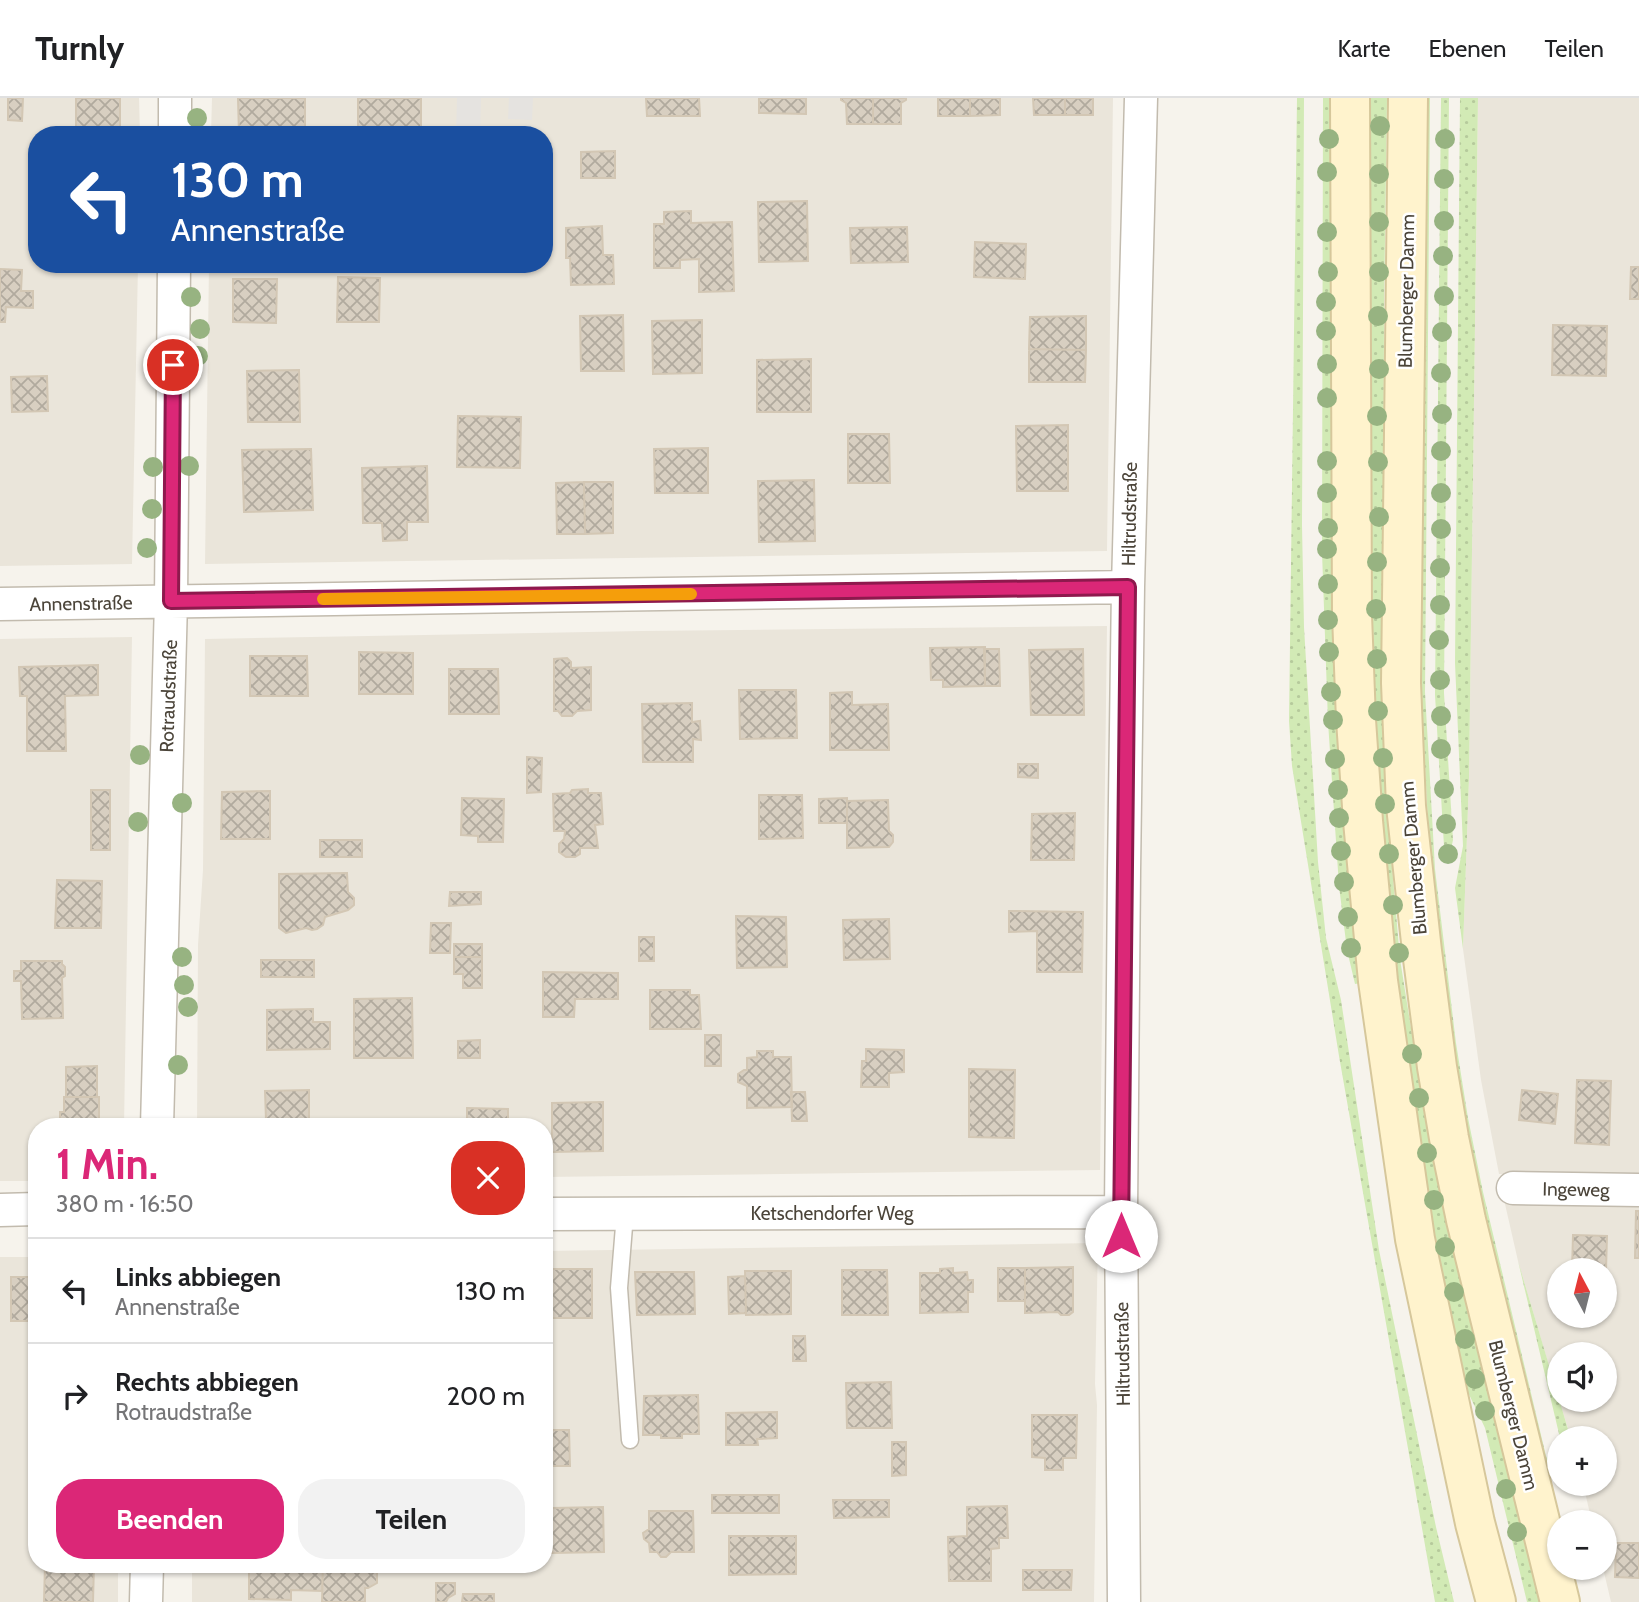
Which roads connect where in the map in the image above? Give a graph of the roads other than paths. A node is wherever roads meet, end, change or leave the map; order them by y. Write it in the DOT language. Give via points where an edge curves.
graph roads {
  1 [pos="175,98"];
  2 [pos="1141,98"];
  3 [pos="1350,98"];
  4 [pos="1408,98"];
  5 [pos="175,126"];
  6 [pos="174,273"];
  7 [pos="1128,587"];
  8 [pos="171,601"];
  9 [pos="0,604"];
  10 [pos="157,1118"];
  11 [pos="1513,1188"];
  12 [pos="1639,1190"];
  13 [pos="28,1209"];
  14 [pos="0,1210"];
  15 [pos="1121,1212"];
  16 [pos="553,1214"];
  17 [pos="625,1214"];
  18 [pos="630,1440"];
  19 [pos="147,1573"];
  20 [pos="146,1602"];
  21 [pos="1124,1602"];
  22 [pos="1496,1602"];
  23 [pos="1560,1602"];
  1 -- 5 [label="street"];
  2 -- 7 [label="street, Hiltrudstraße"];
  3 -- 22 [label="main road" via="1352,615 1364,834 1378,981 1415,1239"];
  4 -- 23 [label="main road, Blumberger Damm" via="1401,683 1406,806 1449,1138"];
  6 -- 8 [label="street, Rotraudstraße"];
  7 -- 8 [label="street, Annenstraße"];
  7 -- 15 [label="street, Hiltrudstraße"];
  8 -- 9 [label="street, Annenstraße"];
  8 -- 10 [label="street, Rotraudstraße"];
  11 -- 12 [label="street, Ingeweg"];
  13 -- 14 [label="street"];
  15 -- 17 [label="street, Ketschendorfer Weg"];
  15 -- 21 [label="street, Hiltrudstraße"];
  16 -- 17 [label="street, Ketschendorfer Weg"];
  17 -- 18 [label="lane" via="619,1288"];
  19 -- 20 [label="street"];
}
